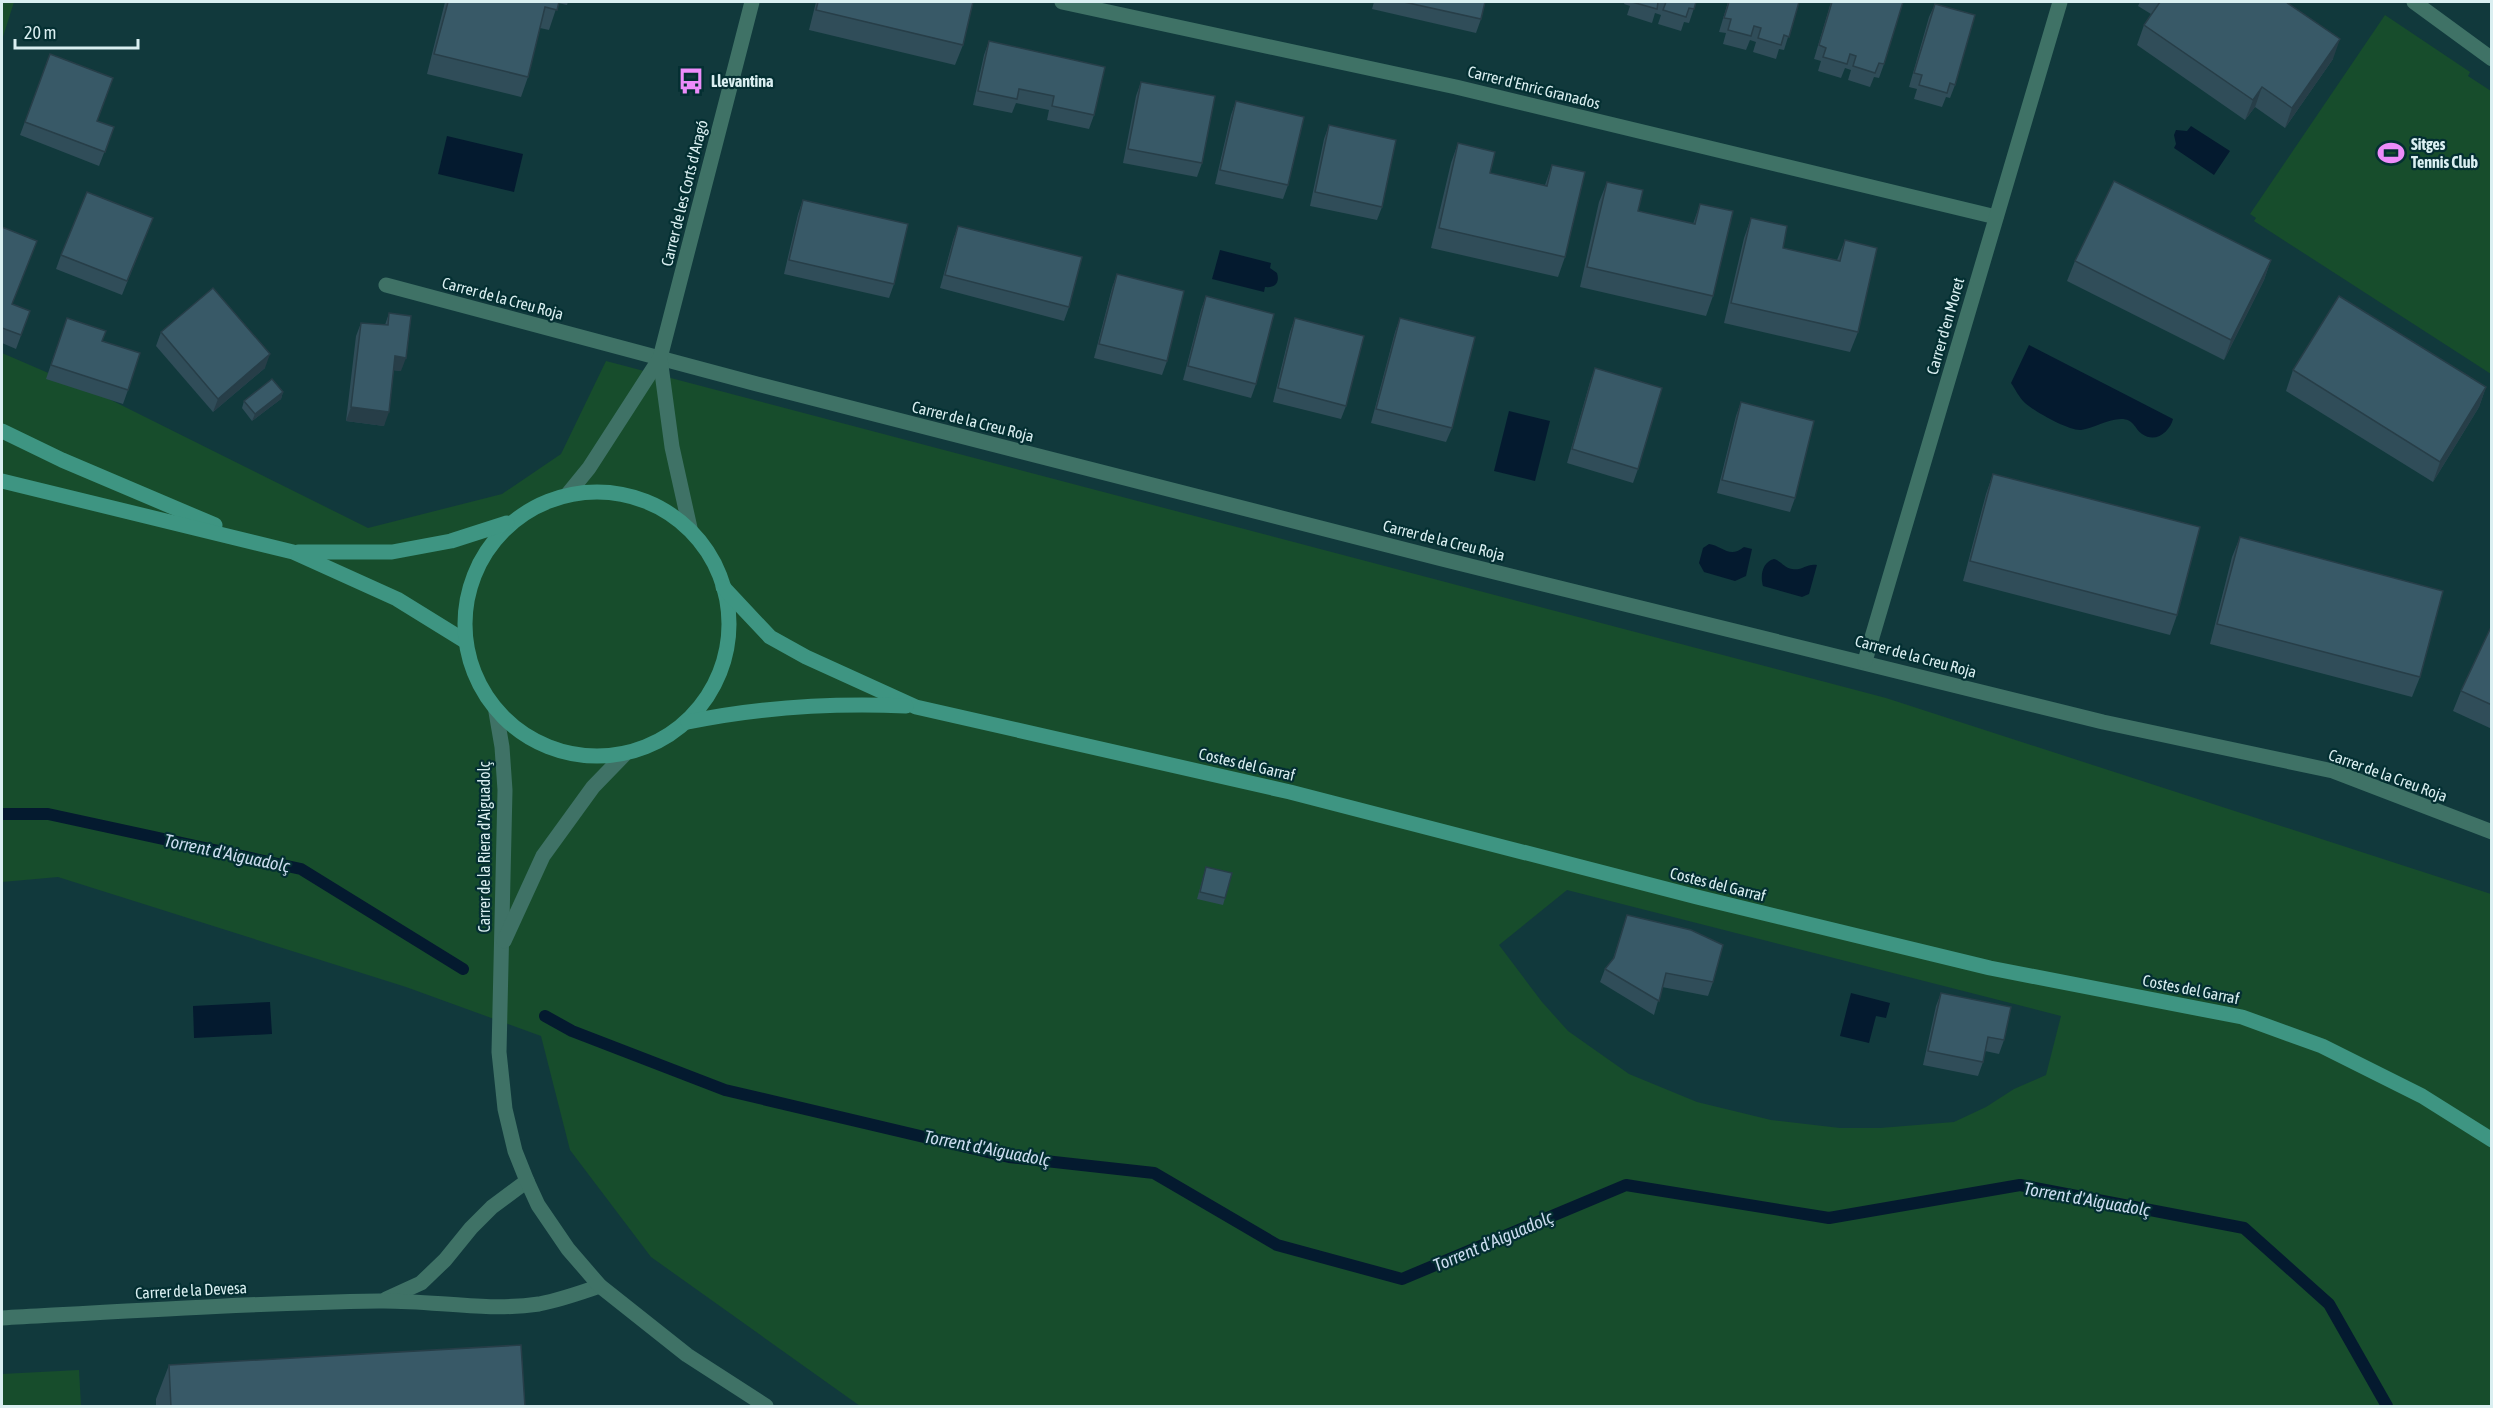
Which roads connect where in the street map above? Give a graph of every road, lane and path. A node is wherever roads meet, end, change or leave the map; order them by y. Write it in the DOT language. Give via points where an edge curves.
graph roads {
  1 [pos="752,2"];
  2 [pos="1062,2"];
  3 [pos="2060,2"];
  4 [pos="2414,2"];
  5 [pos="2492,59"];
  6 [pos="1996,217"];
  7 [pos="386,285"];
  8 [pos="660,358"];
  9 [pos="2,431"];
  10 [pos="2,481"];
  11 [pos="567,495"];
  12 [pos="507,523"];
  13 [pos="690,528"];
  14 [pos="259,544"];
  15 [pos="292,552"];
  16 [pos="723,587"];
  17 [pos="465,641"];
  18 [pos="1865,662"];
  19 [pos="916,707"];
  20 [pos="495,712"];
  21 [pos="688,722"];
  22 [pos="624,755"];
  23 [pos="2492,832"];
  24 [pos="502,947"];
  25 [pos="2492,1140"];
  26 [pos="526,1181"];
  27 [pos="600,1286"];
  28 [pos="382,1301"];
  29 [pos="2,1318"];
  30 [pos="766,1407"];
  1 -- 8 [label="street, Carrer de les Corts d'Aragó"];
  2 -- 6 [label="street, Carrer d'Enric Granados" via="1456,87"];
  3 -- 6 [label="street, Carrer d'en Moret"];
  4 -- 5 [label="street"];
  6 -- 18 [label="street, Carrer d'en Moret"];
  7 -- 8 [label="street, Carrer de la Creu Roja"];
  8 -- 11 [label="street, Carrer de les Corts d'Aragó" via="589,468"];
  8 -- 13 [label="street, Carrer de les Corts d'Aragó" via="672,447"];
  8 -- 18 [label="street, Carrer de la Creu Roja" via="1442,559"];
  9 -- 14 [label="main road"];
  10 -- 14 [label="main road"];
  11 -- 12 [label="main road" via="534,507"];
  11 -- 13 [label="main road" via="596,491 645,497"];
  12 -- 15 [label="main road" via="452,541 392,552"];
  12 -- 17 [label="main road" via="473,574 465,612"];
  13 -- 16 [label="main road" via="706,549"];
  14 -- 15 [label="main road"];
  15 -- 17 [label="main road" via="397,599"];
  16 -- 19 [label="main road" via="770,637"];
  16 -- 21 [label="main road" via="729,644 721,676"];
  17 -- 20 [label="main road" via="475,676"];
  18 -- 23 [label="street, Carrer de la Creu Roja" via="2103,722 2333,771"];
  19 -- 21 [label="main road" via="801,707"];
  19 -- 25 [label="main road, Costes del Garraf" via="1290,792 1990,968 2242,1017 2322,1046 2422,1096"];
  20 -- 22 [label="main road" via="551,747 586,754"];
  20 -- 24 [label="street, Carrer de la Riera d'Aiguadolç" via="505,790"];
  21 -- 22 [label="main road" via="649,747"];
  22 -- 24 [label="street, Carrer de la Riera d'Aiguadolç" via="593,787 543,856"];
  24 -- 26 [label="street, Carrer de la Riera d'Aiguadolç" via="499,1052 505,1109"];
  26 -- 27 [label="street, Carrer de la Riera d'Aiguadolç" via="562,1240"];
  26 -- 28 [label="street, Carrer de la Devesa" via="492,1207 421,1283"];
  27 -- 28 [label="street, Carrer de la Devesa" via="537,1304"];
  27 -- 30 [label="street, Carrer de la Riera d'Aiguadolç" via="687,1355"];
  28 -- 29 [label="street, Carrer de la Devesa"];
}
